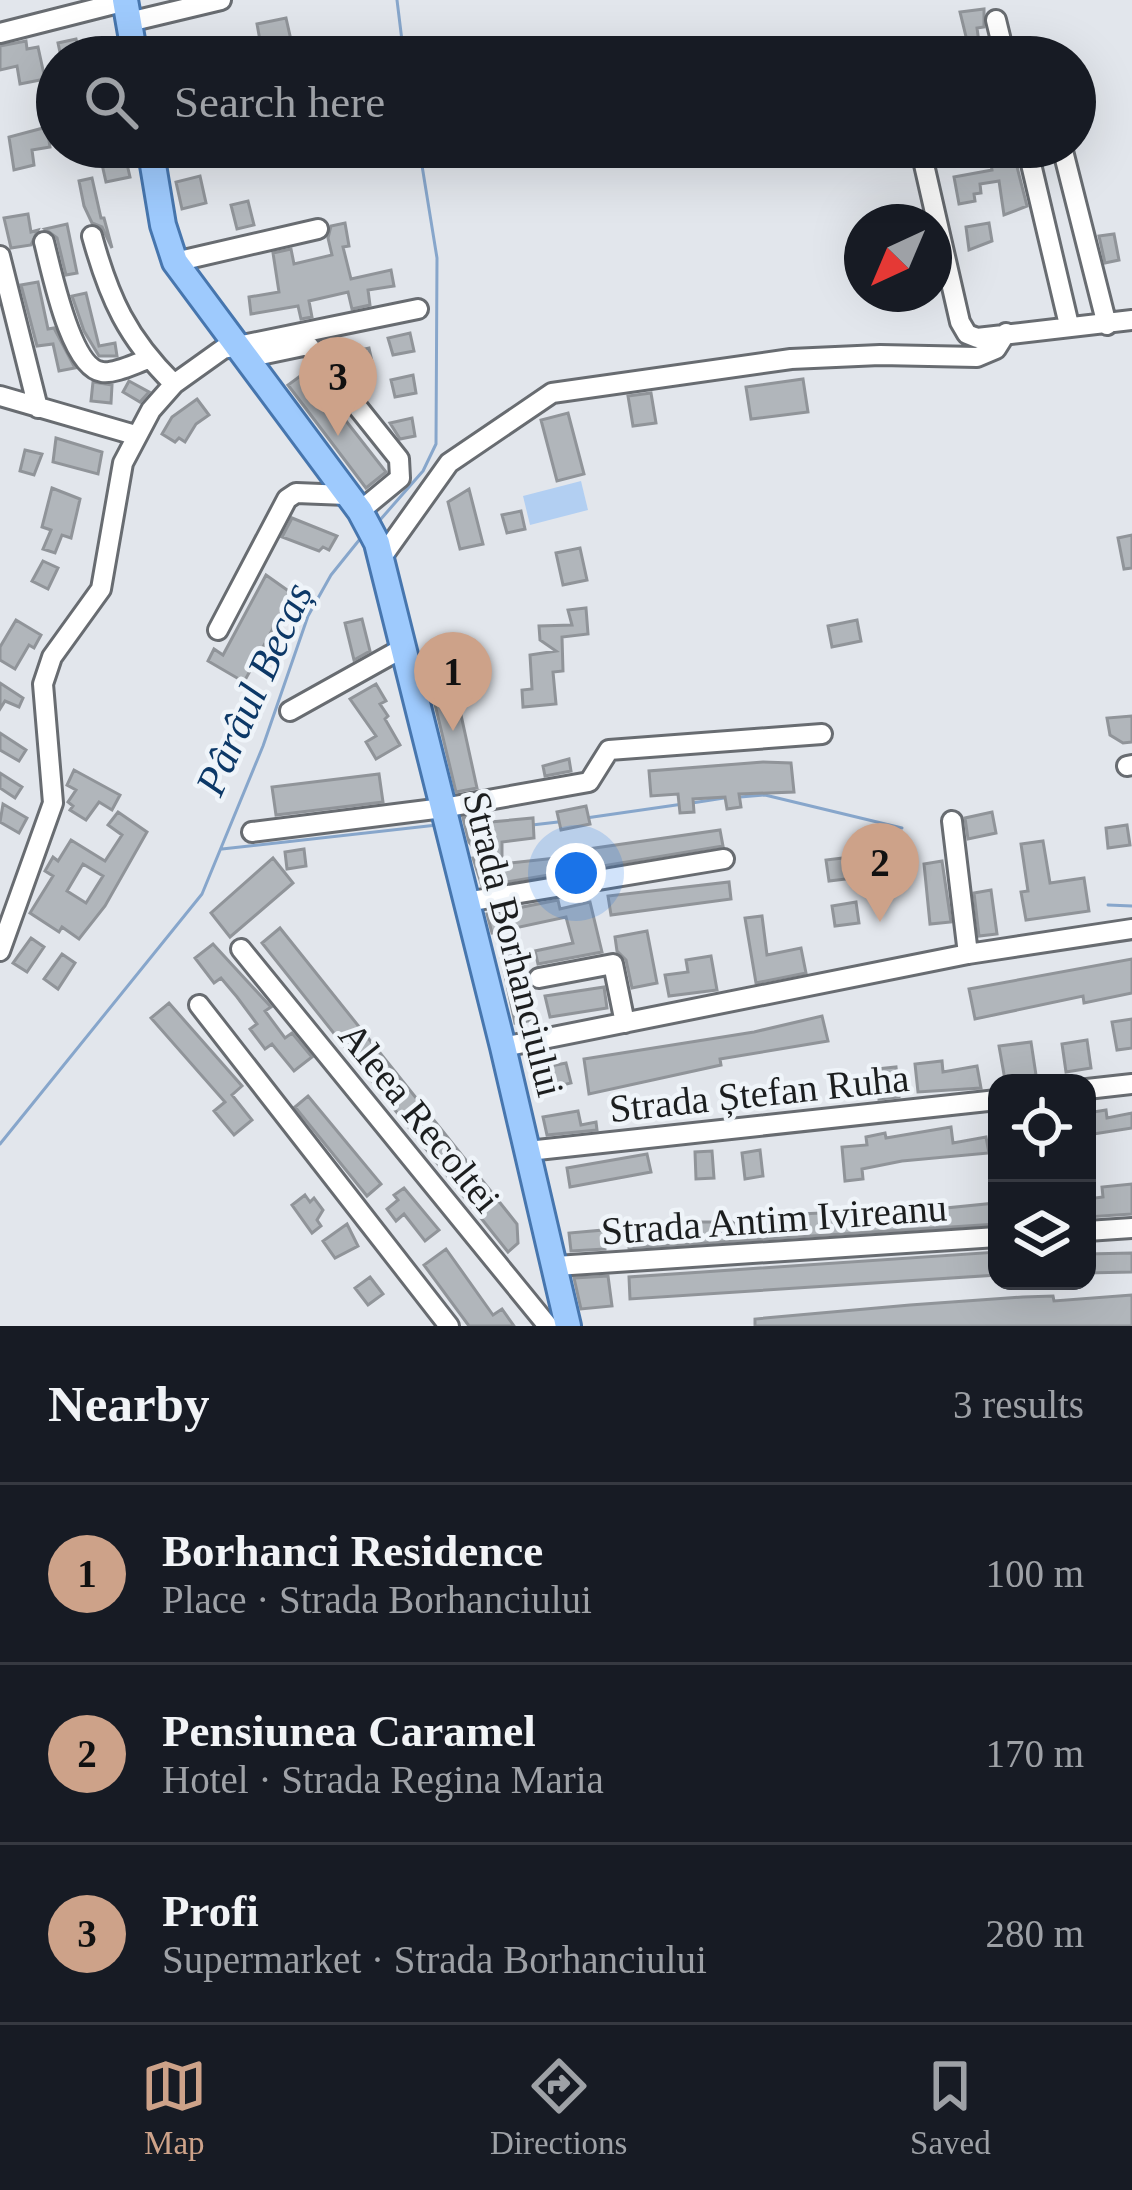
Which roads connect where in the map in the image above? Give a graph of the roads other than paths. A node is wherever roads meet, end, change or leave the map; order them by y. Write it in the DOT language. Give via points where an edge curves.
graph roads {
  1 [pos="221,0"];
  2 [pos="127,8"];
  3 [pos="997,20"];
  4 [pos="0,33"];
  5 [pos="1000,36"];
  6 [pos="154,168"];
  7 [pos="925,168"];
  8 [pos="1032,168"];
  9 [pos="1067,168"];
  10 [pos="318,229"];
  11 [pos="92,236"];
  12 [pos="44,242"];
  13 [pos="0,256"];
  14 [pos="176,262"];
  15 [pos="418,309"];
  16 [pos="1132,320"];
  17 [pos="1069,325"];
  18 [pos="1106,325"];
  19 [pos="1006,333"];
  20 [pos="242,353"];
  21 [pos="148,359"];
  22 [pos="174,384"];
  23 [pos="0,396"];
  24 [pos="38,408"];
  25 [pos="135,435"];
  26 [pos="357,507"];
  27 [pos="380,550"];
  28 [pos="218,630"];
  29 [pos="403,648"];
  30 [pos="290,711"];
  31 [pos="822,734"];
  32 [pos="442,808"];
  33 [pos="952,821"];
  34 [pos="251,832"];
  35 [pos="724,860"];
  36 [pos="466,902"];
  37 [pos="1132,929"];
  38 [pos="241,949"];
  39 [pos="0,951"];
  40 [pos="968,954"];
  41 [pos="539,978"];
  42 [pos="199,1005"];
  43 [pos="625,1023"];
  44 [pos="503,1047"];
  45 [pos="1132,1084"];
  46 [pos="1096,1089"];
  47 [pos="988,1101"];
  48 [pos="528,1151"];
  49 [pos="1132,1228"];
  50 [pos="1096,1231"];
  51 [pos="988,1239"];
  52 [pos="556,1266"];
  53 [pos="449,1326"];
  54 [pos="548,1326"];
  55 [pos="568,1326"];
  1 -- 2 [label="street"];
  2 -- 4 [label="street"];
  3 -- 5 [label="street"];
  6 -- 14 [label="main road, Strada Borhanciului"];
  7 -- 19 [label="street" via="963,329 977,338"];
  8 -- 17 [label="street"];
  9 -- 18 [label="street"];
  10 -- 14 [label="street"];
  11 -- 21 [label="street" via="108,294"];
  12 -- 21 [label="street" via="68,332 91,366 107,372"];
  13 -- 24 [label="street"];
  14 -- 20 [label="main road, Strada Borhanciului"];
  15 -- 20 [label="street"];
  16 -- 18 [label="street"];
  17 -- 18 [label="street"];
  17 -- 19 [label="street"];
  19 -- 27 [label="street" via="977,357 791,359 552,393 449,463"];
  20 -- 22 [label="street" via="208,357"];
  20 -- 26 [label="main road, Strada Borhanciului"];
  20 -- 26 [label="street" via="308,345 399,459 400,478"];
  21 -- 22 [label="street"];
  22 -- 25 [label="street"];
  23 -- 24 [label="street"];
  24 -- 25 [label="street"];
  25 -- 39 [label="street" via="101,590 52,657 43,684 52,803"];
  26 -- 27 [label="main road, Strada Borhanciului"];
  26 -- 28 [label="street" via="296,493 287,499"];
  27 -- 29 [label="main road, Strada Borhanciului"];
  29 -- 30 [label="street"];
  29 -- 32 [label="main road, Strada Borhanciului"];
  31 -- 32 [label="street" via="609,750 589,782"];
  32 -- 34 [label="street"];
  32 -- 36 [label="main road, Strada Borhanciului"];
  33 -- 40 [label="street"];
  35 -- 36 [label="street"];
  36 -- 44 [label="main road, Strada Borhanciului"];
  37 -- 40 [label="street"];
  38 -- 54 [label="street, Aleea Recoltei"];
  40 -- 43 [label="street"];
  41 -- 43 [label="street" via="613,964"];
  42 -- 53 [label="street"];
  43 -- 44 [label="street"];
  44 -- 48 [label="main road, Strada Borhanciului"];
  45 -- 46 [label="street"];
  47 -- 48 [label="street, Strada Ștefan Ruha"];
  48 -- 52 [label="main road, Strada Borhanciului"];
  49 -- 50 [label="street"];
  51 -- 52 [label="street, Strada Antim Ivireanu"];
  52 -- 55 [label="main road, Strada Borhanciului"];
}
